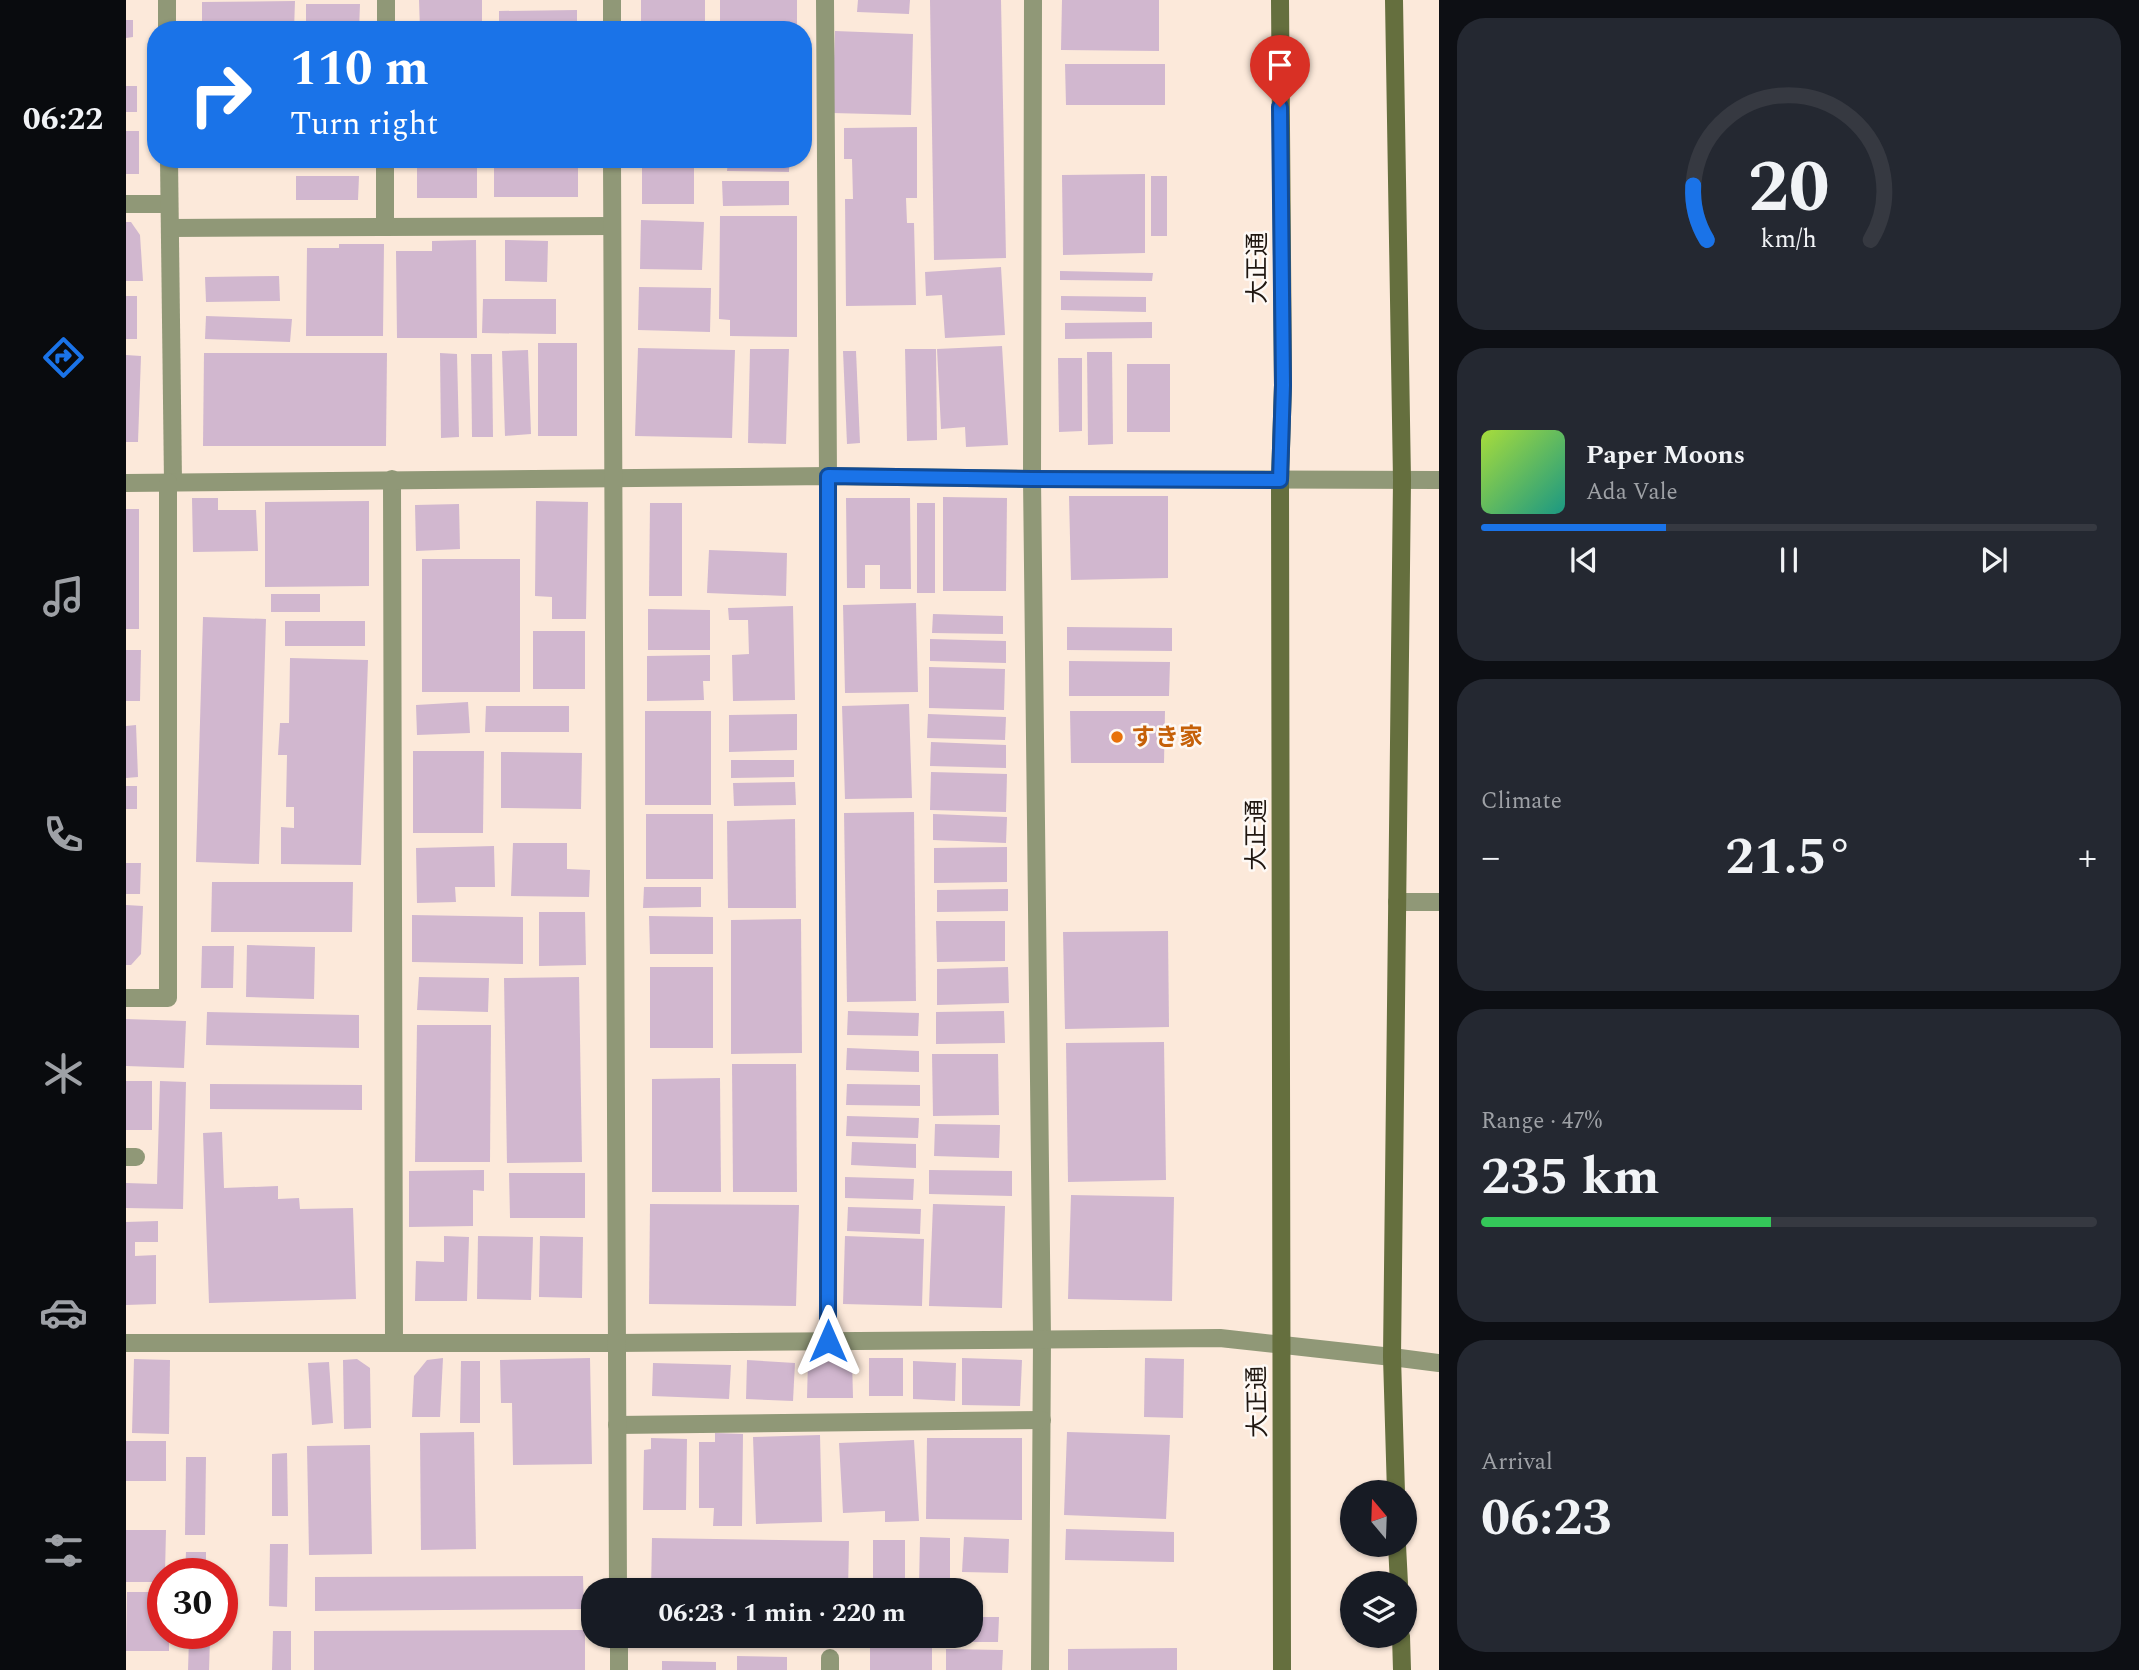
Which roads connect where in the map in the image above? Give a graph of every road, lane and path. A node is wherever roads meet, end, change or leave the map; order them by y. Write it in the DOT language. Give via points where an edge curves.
graph roads {
  1 [pos="167,0"];
  2 [pos="386,0"];
  3 [pos="612,0"];
  4 [pos="825,0"];
  5 [pos="1033,0"];
  6 [pos="1280,0"];
  7 [pos="1394,0"];
  8 [pos="167,21"];
  9 [pos="386,21"];
  10 [pos="612,21"];
  11 [pos="169,168"];
  12 [pos="385,168"];
  13 [pos="612,168"];
  14 [pos="126,204"];
  15 [pos="169,204"];
  16 [pos="612,226"];
  17 [pos="384,227"];
  18 [pos="170,228"];
  19 [pos="828,476"];
  20 [pos="613,477"];
  21 [pos="392,479"];
  22 [pos="1032,479"];
  23 [pos="1280,480"];
  24 [pos="1402,480"];
  25 [pos="1439,480"];
  26 [pos="126,482"];
  27 [pos="170,482"];
  28 [pos="1396,902"];
  29 [pos="1439,902"];
  30 [pos="126,998"];
  31 [pos="1042,1338"];
  32 [pos="828,1341"];
  33 [pos="126,1343"];
  34 [pos="394,1343"];
  35 [pos="616,1343"];
  36 [pos="1281,1345"];
  37 [pos="1392,1357"];
  38 [pos="1439,1363"];
  39 [pos="1042,1420"];
  40 [pos="617,1425"];
  41 [pos="1396,1480"];
  42 [pos="618,1578"];
  43 [pos="619,1648"];
  44 [pos="1401,1648"];
  45 [pos="619,1670"];
  46 [pos="1040,1670"];
  47 [pos="1282,1670"];
  48 [pos="1402,1670"];
  1 -- 8 [label="street"];
  2 -- 9 [label="street"];
  3 -- 10 [label="street"];
  4 -- 19 [label="street"];
  5 -- 22 [label="street"];
  6 -- 23 [label="main road, 大正通"];
  7 -- 24 [label="main road"];
  11 -- 15 [label="street"];
  12 -- 17 [label="street"];
  13 -- 16 [label="street"];
  14 -- 15 [label="street"];
  15 -- 18 [label="street"];
  16 -- 17 [label="street"];
  16 -- 20 [label="street"];
  17 -- 18 [label="street"];
  18 -- 27 [label="street"];
  19 -- 20 [label="street"];
  19 -- 22 [label="street"];
  19 -- 32 [label="street"];
  20 -- 21 [label="street"];
  20 -- 35 [label="street"];
  21 -- 27 [label="street"];
  21 -- 34 [label="street"];
  22 -- 23 [label="street"];
  22 -- 31 [label="street"];
  23 -- 24 [label="street"];
  23 -- 36 [label="main road, 大正通"];
  24 -- 25 [label="street"];
  24 -- 28 [label="main road"];
  26 -- 27 [label="street"];
  27 -- 30 [label="street" via="168,998"];
  28 -- 29 [label="street"];
  28 -- 37 [label="main road"];
  31 -- 32 [label="street"];
  31 -- 36 [label="street" via="1220,1338"];
  31 -- 39 [label="street"];
  32 -- 35 [label="street"];
  33 -- 34 [label="street"];
  34 -- 35 [label="street"];
  35 -- 40 [label="street"];
  36 -- 37 [label="street"];
  36 -- 47 [label="main road, 大正通"];
  37 -- 38 [label="street"];
  37 -- 41 [label="main road"];
  39 -- 40 [label="street"];
  39 -- 46 [label="street"];
  40 -- 42 [label="street"];
  43 -- 45 [label="street"];
  44 -- 48 [label="main road"];
}
